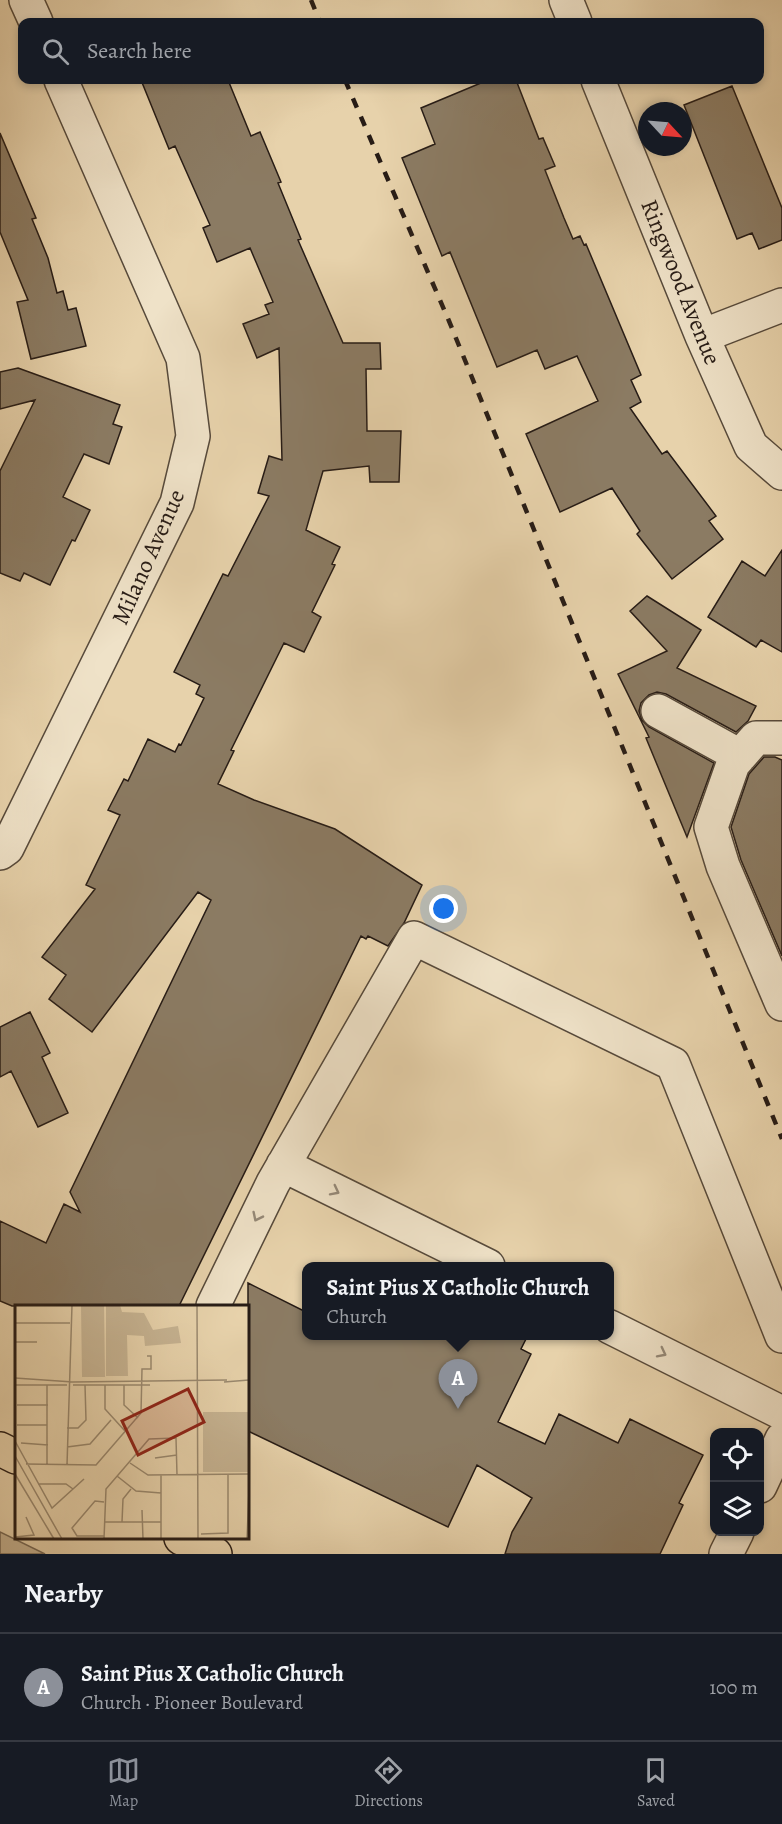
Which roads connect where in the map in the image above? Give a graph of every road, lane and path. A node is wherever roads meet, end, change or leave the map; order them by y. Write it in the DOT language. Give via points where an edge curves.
graph roads {
  1 [pos="26,0"];
  2 [pos="566,0"];
  3 [pos="34,18"];
  4 [pos="573,18"];
  5 [pos="63,84"];
  6 [pos="600,84"];
  7 [pos="782,305"];
  8 [pos="702,336"];
  9 [pos="782,473"];
  10 [pos="657,711"];
  11 [pos="782,738"];
  12 [pos="740,756"];
  13 [pos="0,853"];
  14 [pos="782,1005"];
  15 [pos="283,1165"];
  16 [pos="480,1262"];
  17 [pos="213,1305"];
  18 [pos="614,1329"];
  19 [pos="782,1336"];
  20 [pos="782,1413"];
  21 [pos="782,1439"];
  22 [pos="0,1449"];
  23 [pos="15,1456"];
  24 [pos="761,1482"];
  25 [pos="735,1536"];
  26 [pos="183,1539"];
  27 [pos="215,1554"];
  28 [pos="726,1554"];
  1 -- 3 [label="street"];
  2 -- 4 [label="street"];
  5 -- 13 [label="street, Milano Avenue" via="183,358 193,436 177,503 7,848"];
  6 -- 8 [label="street, Ringwood Avenue"];
  7 -- 8 [label="street"];
  8 -- 9 [label="street, Ringwood Avenue" via="751,446"];
  10 -- 12 [label="street"];
  11 -- 12 [label="street" via="756,738"];
  12 -- 14 [label="street" via="733,764 711,827 723,866"];
  15 -- 16 [label="street, one-way"];
  15 -- 17 [label="street, one-way"];
  15 -- 19 [label="street" via="414,938 673,1064"];
  18 -- 20 [label="street, one-way"];
  21 -- 24 [label="street"];
  22 -- 23 [label="main road"];
  25 -- 28 [label="street"];
  26 -- 27 [label="main road"];
}
